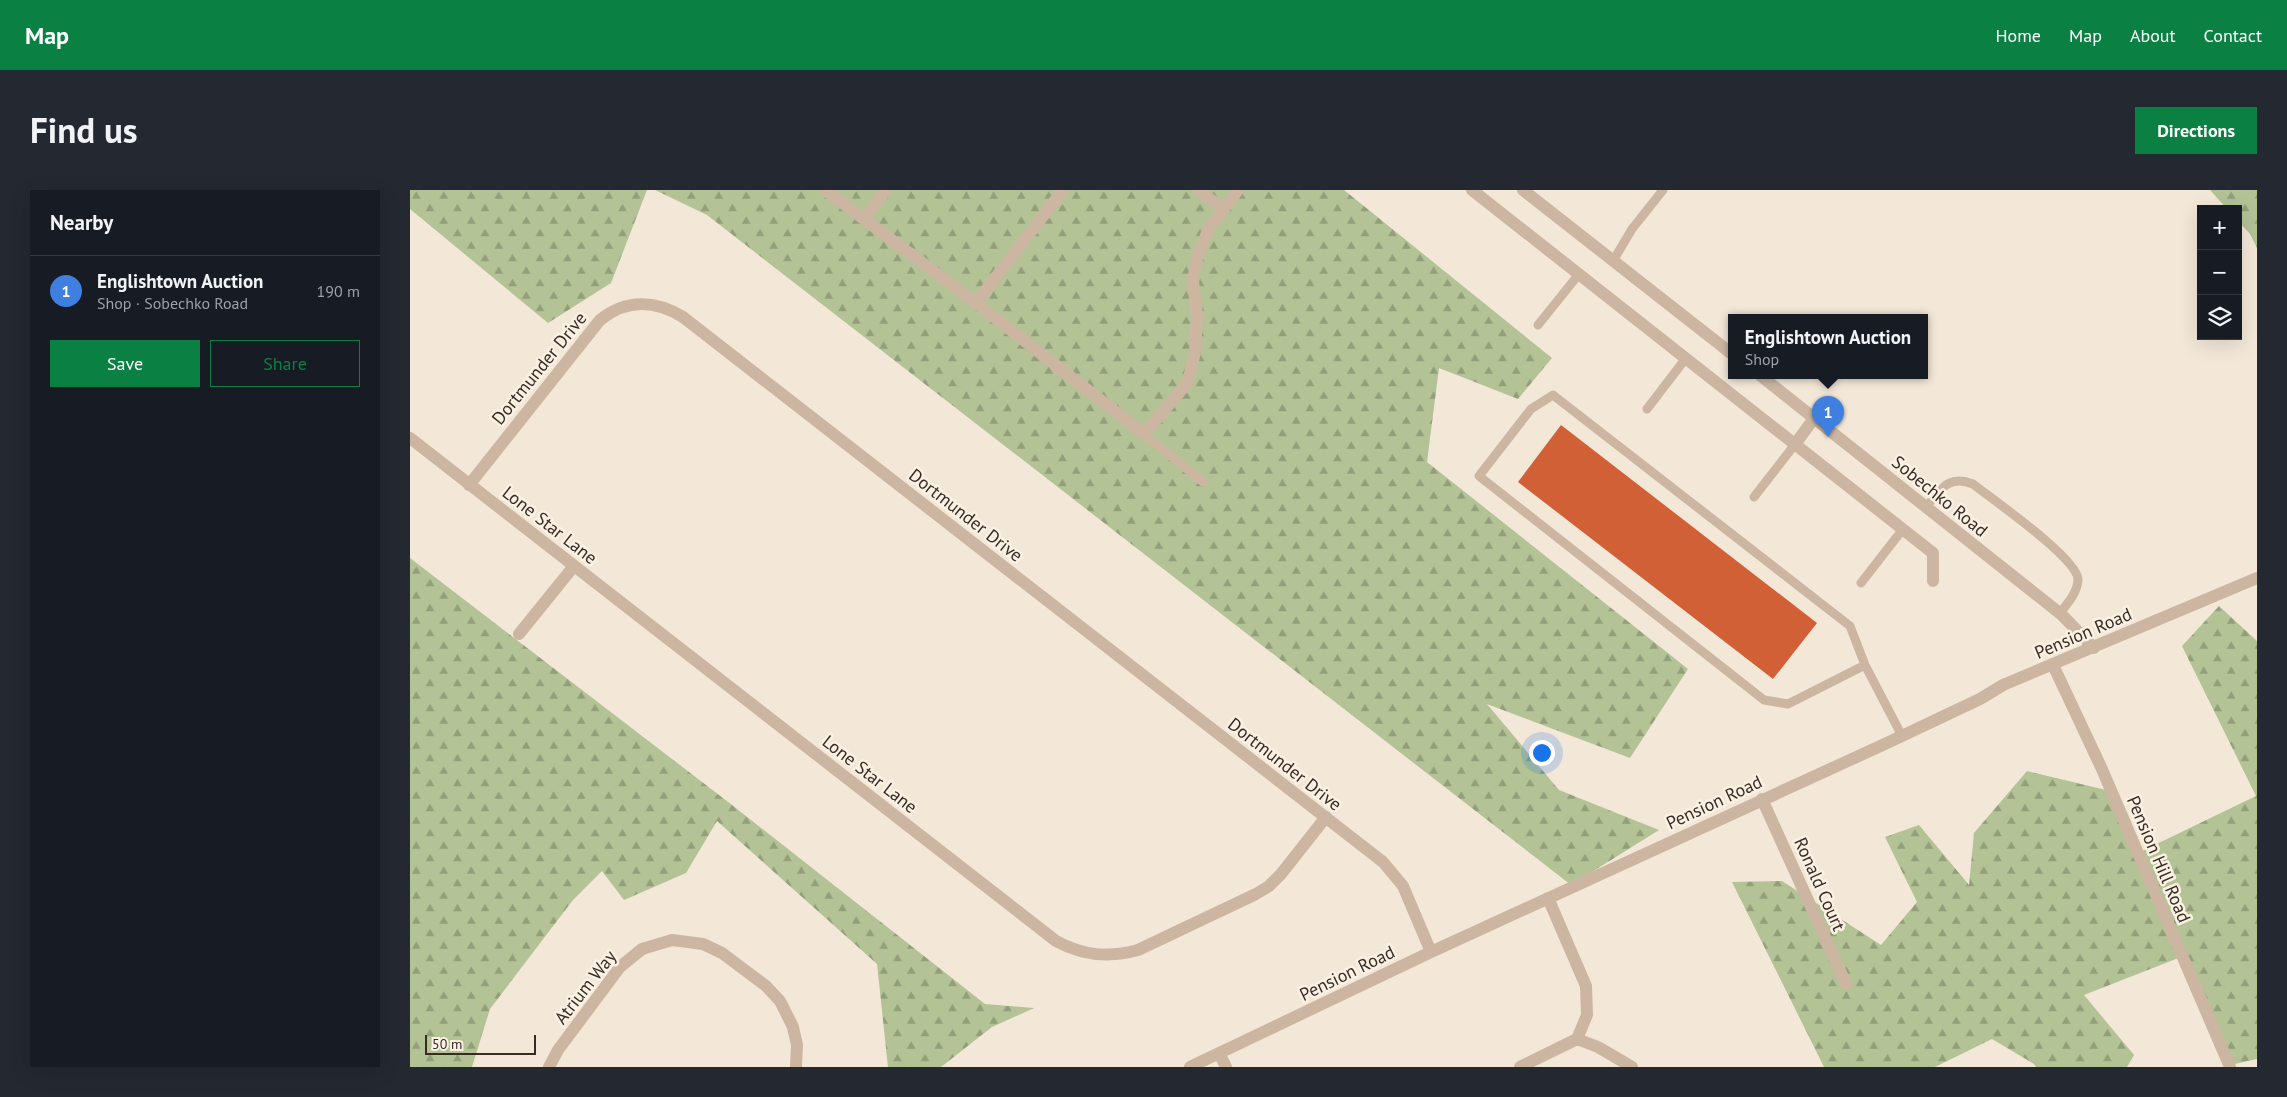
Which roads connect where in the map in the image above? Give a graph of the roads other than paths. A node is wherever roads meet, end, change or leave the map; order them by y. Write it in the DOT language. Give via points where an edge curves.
graph roads {
  1 [pos="825,190"];
  2 [pos="886,190"];
  3 [pos="1063,190"];
  4 [pos="1198,190"];
  5 [pos="1238,190"];
  6 [pos="1472,190"];
  7 [pos="1523,190"];
  8 [pos="1663,190"];
  9 [pos="1222,209"];
  10 [pos="864,219"];
  11 [pos="1612,260"];
  12 [pos="1579,274"];
  13 [pos="976,303"];
  14 [pos="1538,325"];
  15 [pos="1728,351"];
  16 [pos="1686,358"];
  17 [pos="1765,379"];
  18 [pos="1647,409"];
  19 [pos="1815,417"];
  20 [pos="1144,434"];
  21 [pos="410,438"];
  22 [pos="1796,443"];
  23 [pos="1203,482"];
  24 [pos="469,485"];
  25 [pos="1754,497"];
  26 [pos="1926,507"];
  27 [pos="1903,529"];
  28 [pos="574,566"];
  29 [pos="2257,578"];
  30 [pos="1933,581"];
  31 [pos="1861,582"];
  32 [pos="2060,613"];
  33 [pos="519,634"];
  34 [pos="2094,648"];
  35 [pos="1865,665"];
  36 [pos="2053,665"];
  37 [pos="1902,736"];
  38 [pos="1762,799"];
  39 [pos="1326,817"];
  40 [pos="1548,898"];
  41 [pos="1431,952"];
  42 [pos="1846,984"];
  43 [pos="1577,1039"];
  44 [pos="1219,1053"];
  45 [pos="549,1067"];
  46 [pos="796,1067"];
  47 [pos="1190,1067"];
  48 [pos="1226,1067"];
  49 [pos="1520,1067"];
  50 [pos="1632,1067"];
  51 [pos="2230,1067"];
  1 -- 10 [label="street"];
  2 -- 10 [label="street"];
  3 -- 13 [label="street"];
  4 -- 9 [label="street"];
  5 -- 9 [label="street"];
  6 -- 12 [label="street"];
  7 -- 11 [label="street"];
  8 -- 11 [label="lane"];
  9 -- 20 [label="street" via="1209,228 1197,258 1193,281 1197,316 1195,352 1188,382"];
  10 -- 13 [label="street"];
  11 -- 15 [label="street"];
  12 -- 14 [label="lane"];
  12 -- 16 [label="street"];
  13 -- 20 [label="street"];
  16 -- 18 [label="lane"];
  16 -- 22 [label="street"];
  17 -- 19 [label="street, Sobechko Road"];
  19 -- 22 [label="street"];
  19 -- 26 [label="street, Sobechko Road"];
  20 -- 23 [label="lane"];
  21 -- 24 [label="street, Lone Star Lane"];
  22 -- 25 [label="lane"];
  22 -- 27 [label="street"];
  24 -- 28 [label="street, Lone Star Lane"];
  24 -- 39 [label="street, Dortmunder Drive" via="600,320 630,304 646,303 670,309"];
  26 -- 32 [label="street, Sobechko Road"];
  26 -- 32 [label="lane" via="1946,485 1954,480 1964,480 2063,555 2078,582"];
  27 -- 30 [label="street" via="1933,553"];
  27 -- 31 [label="lane"];
  28 -- 33 [label="street"];
  28 -- 39 [label="street, Lone Star Lane" via="1056,941 1068,947 1098,955 1138,950 1256,894 1281,874"];
  29 -- 34 [label="street, Pension Road"];
  32 -- 34 [label="street, Sobechko Road"];
  34 -- 36 [label="street, Pension Road"];
  35 -- 35 [label="lane" via="1850,626 1553,395 1530,409 1479,476 1764,700 1788,704"];
  35 -- 37 [label="lane"];
  36 -- 37 [label="street, Pension Road" via="2003,685"];
  36 -- 51 [label="street, Pension Hill Road" via="2101,767"];
  37 -- 38 [label="street, Pension Road"];
  38 -- 40 [label="street, Pension Road"];
  38 -- 42 [label="street, Ronald Court"];
  39 -- 41 [label="street, Dortmunder Drive" via="1396,875"];
  40 -- 41 [label="street, Pension Road"];
  40 -- 43 [label="street" via="1586,986 1587,1015"];
  41 -- 44 [label="street, Pension Road"];
  43 -- 49 [label="street"];
  43 -- 50 [label="street"];
  44 -- 47 [label="street, Pension Road"];
  44 -- 48 [label="street"];
  45 -- 46 [label="street, Atrium Way" via="558,1050 620,967 642,949 672,940 703,944 722,953 766,986 780,1001 793,1027 797,1045"];
}
